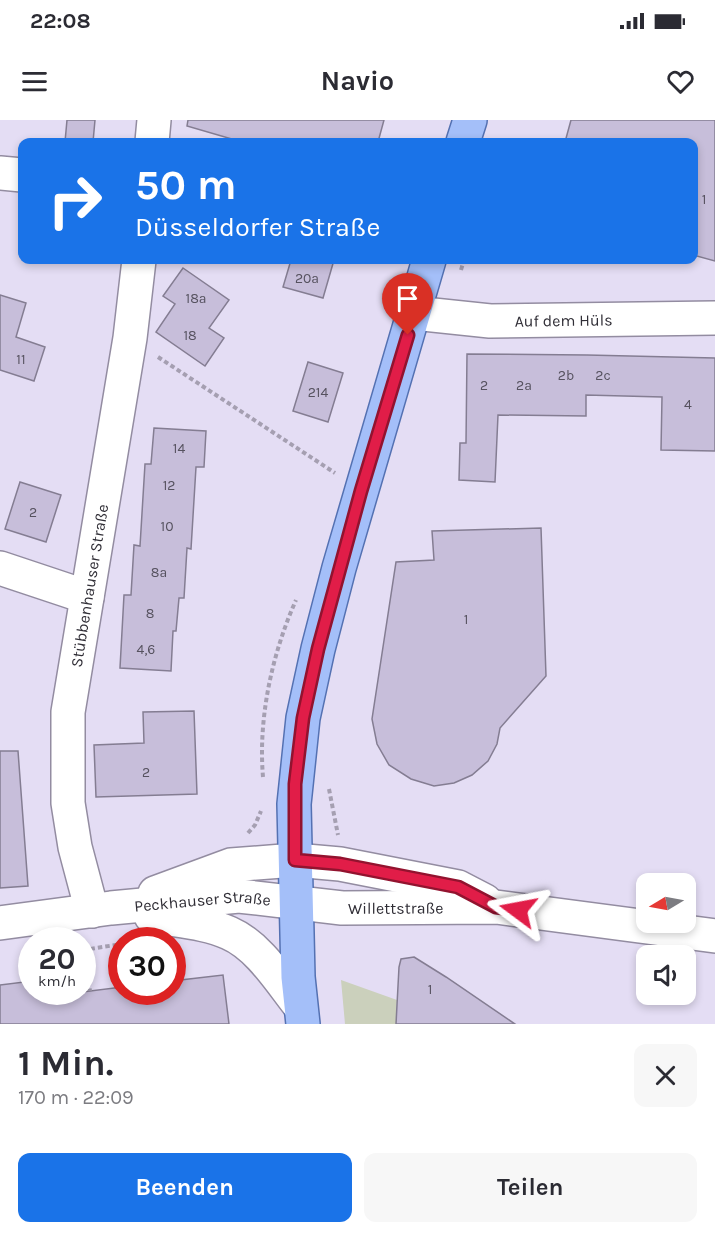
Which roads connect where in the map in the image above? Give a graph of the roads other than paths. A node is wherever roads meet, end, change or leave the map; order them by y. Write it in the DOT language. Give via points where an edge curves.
graph roads {
  1 [pos="154,120"];
  2 [pos="470,120"];
  3 [pos="152,138"];
  4 [pos="465,138"];
  5 [pos="0,173"];
  6 [pos="18,175"];
  7 [pos="139,264"];
  8 [pos="428,264"];
  9 [pos="414,313"];
  10 [pos="715,318"];
  11 [pos="0,568"];
  12 [pos="87,597"];
  13 [pos="295,860"];
  14 [pos="296,902"];
  15 [pos="496,907"];
  16 [pos="101,910"];
  17 [pos="0,923"];
  18 [pos="715,936"];
  19 [pos="301,1015"];
  1 -- 3 [label="street"];
  2 -- 4 [label="main road"];
  5 -- 6 [label="street"];
  7 -- 12 [label="street, Stübbenhauser Straße"];
  8 -- 9 [label="main road"];
  9 -- 10 [label="street, Auf dem Hüls" via="490,321"];
  9 -- 13 [label="main road" via="315,660 295,784"];
  11 -- 12 [label="street"];
  12 -- 16 [label="street, Stübbenhauser Straße" via="68,712 68,803 75,847"];
  13 -- 14 [label="main road"];
  13 -- 15 [label="street, Willettstraße" via="340,864 458,887"];
  13 -- 16 [label="street, Peckhauser Straße" via="231,865"];
  14 -- 15 [label="street, Willettstraße" via="342,908"];
  14 -- 16 [label="street, Peckhauser Straße" via="239,896"];
  14 -- 19 [label="main road"];
  15 -- 18 [label="street, Willettstraße"];
  16 -- 17 [label="street, Peckhauser Straße"];
  16 -- 19 [label="street" via="230,933 264,961"];
}
